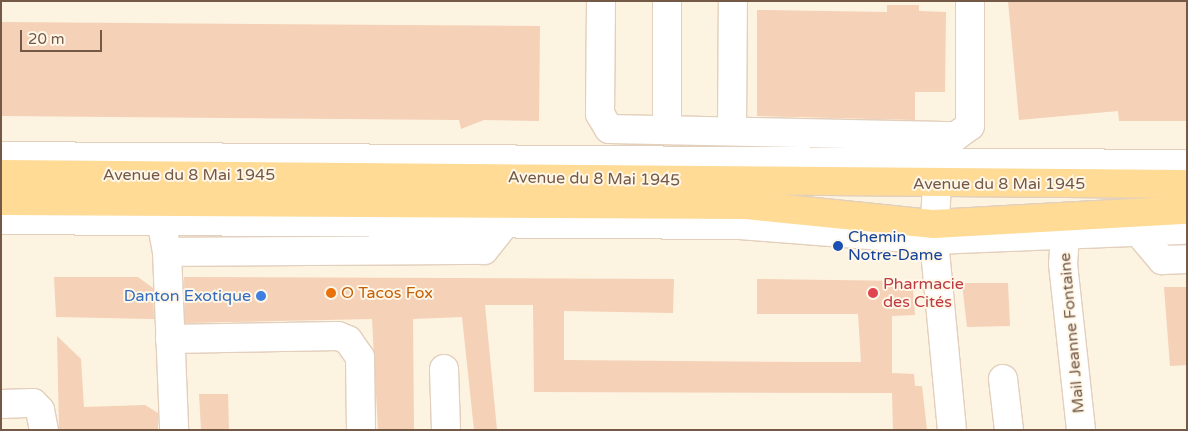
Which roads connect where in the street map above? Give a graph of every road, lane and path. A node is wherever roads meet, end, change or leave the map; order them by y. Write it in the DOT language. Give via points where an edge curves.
graph roads {
  1 [pos="601,1"];
  2 [pos="667,1"];
  3 [pos="732,1"];
  4 [pos="970,1"];
  5 [pos="667,130"];
  6 [pos="732,131"];
  7 [pos="1,156"];
  8 [pos="1187,164"];
  9 [pos="1,174"];
  10 [pos="937,183"];
  11 [pos="1187,184"];
  12 [pos="1,201"];
  13 [pos="159,210"];
  14 [pos="1187,210"];
  15 [pos="516,211"];
  16 [pos="1,220"];
  17 [pos="1130,221"];
  18 [pos="1187,230"];
  19 [pos="934,232"];
  20 [pos="1065,236"];
  21 [pos="167,252"];
  22 [pos="1187,259"];
  23 [pos="170,339"];
  24 [pos="444,369"];
  25 [pos="1003,379"];
  26 [pos="1,404"];
  27 [pos="44,430"];
  28 [pos="174,430"];
  29 [pos="360,430"];
  30 [pos="446,430"];
  31 [pos="952,430"];
  32 [pos="1009,430"];
  33 [pos="1081,430"];
  1 -- 5 [label="street" via="600,114 610,129"];
  2 -- 5 [label="street"];
  3 -- 6 [label="street"];
  4 -- 6 [label="street" via="970,126 956,136"];
  5 -- 6 [label="street"];
  7 -- 8 [label="street"];
  9 -- 10 [label="main road, Avenue du 8 Mai 1945"];
  10 -- 11 [label="main road, Avenue du 8 Mai 1945"];
  10 -- 19 [label="street"];
  12 -- 13 [label="main road, Avenue du 8 Mai 1945"];
  13 -- 15 [label="main road, Avenue du 8 Mai 1945"];
  13 -- 16 [label="street"];
  13 -- 21 [label="street"];
  14 -- 17 [label="main road, Avenue du 8 Mai 1945"];
  15 -- 19 [label="main road, Avenue du 8 Mai 1945" via="746,205"];
  15 -- 21 [label="street" via="484,250"];
  17 -- 18 [label="street"];
  17 -- 19 [label="main road, Avenue du 8 Mai 1945"];
  17 -- 20 [label="street"];
  17 -- 22 [label="street" via="1162,260"];
  19 -- 20 [label="street"];
  19 -- 31 [label="street"];
  20 -- 33 [label="street, Mail Jeanne Fontaine" via="1063,264"];
  21 -- 23 [label="street"];
  23 -- 28 [label="street"];
  23 -- 29 [label="street" via="338,336 348,340 360,357"];
  24 -- 30 [label="street"];
  25 -- 32 [label="street"];
  26 -- 27 [label="street" via="33,403 42,415"];
}
